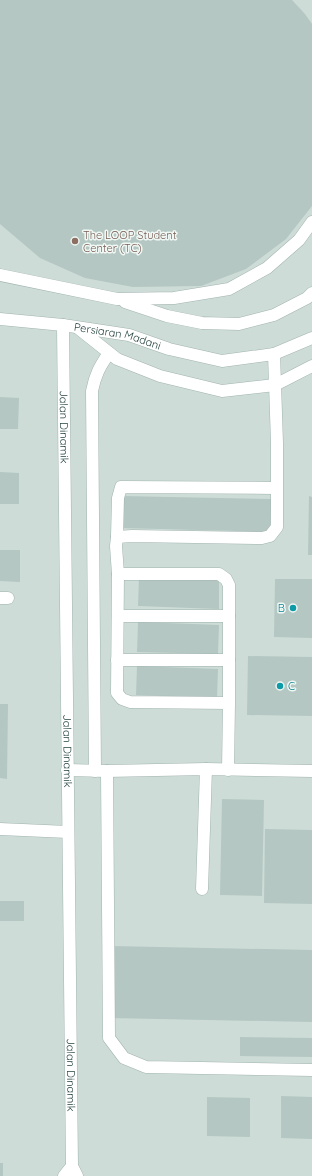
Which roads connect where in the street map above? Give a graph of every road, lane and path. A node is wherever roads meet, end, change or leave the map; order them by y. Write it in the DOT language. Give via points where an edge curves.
graph roads {
  1 [pos="312,222"];
  2 [pos="0,275"];
  3 [pos="312,293"];
  4 [pos="116,299"];
  5 [pos="0,319"];
  6 [pos="63,325"];
  7 [pos="77,328"];
  8 [pos="312,338"];
  9 [pos="109,353"];
  10 [pos="274,354"];
  11 [pos="312,366"];
  12 [pos="275,385"];
  13 [pos="276,488"];
  14 [pos="117,537"];
  15 [pos="118,574"];
  16 [pos="118,616"];
  17 [pos="229,616"];
  18 [pos="117,660"];
  19 [pos="229,660"];
  20 [pos="229,703"];
  21 [pos="206,769"];
  22 [pos="67,770"];
  23 [pos="228,770"];
  24 [pos="101,771"];
  25 [pos="312,771"];
  26 [pos="0,829"];
  27 [pos="68,832"];
  28 [pos="202,889"];
  29 [pos="312,1070"];
  30 [pos="71,1173"];
  1 -- 4 [label="street" via="299,240 267,268 229,290 174,298"];
  2 -- 4 [label="street"];
  3 -- 4 [label="street" via="274,315 239,324 202,322 167,316"];
  5 -- 6 [label="street"];
  6 -- 7 [label="street"];
  6 -- 22 [label="street, Jalan Dinamik"];
  7 -- 9 [label="street, Persiaran Madani"];
  7 -- 10 [label="street, Persiaran Madani" via="129,335 169,349 222,361"];
  8 -- 10 [label="street, Persiaran Madani"];
  9 -- 12 [label="street, Persiaran Madani" via="117,360 160,376 222,391"];
  9 -- 24 [label="street" via="94,377 92,391"];
  10 -- 12 [label="street"];
  11 -- 12 [label="street, Persiaran Madani"];
  12 -- 13 [label="street"];
  13 -- 14 [label="street" via="277,527 270,536"];
  13 -- 14 [label="street" via="121,487 118,498"];
  14 -- 15 [label="street"];
  15 -- 16 [label="street"];
  15 -- 17 [label="street" via="219,574 229,585"];
  16 -- 17 [label="street"];
  16 -- 18 [label="street"];
  17 -- 19 [label="street"];
  18 -- 19 [label="street"];
  18 -- 20 [label="street" via="117,693 122,700"];
  19 -- 20 [label="street"];
  20 -- 23 [label="street"];
  21 -- 23 [label="street"];
  21 -- 24 [label="street"];
  21 -- 28 [label="street"];
  22 -- 24 [label="street"];
  22 -- 27 [label="street, Jalan Dinamik"];
  23 -- 25 [label="street"];
  24 -- 29 [label="street" via="109,1038 124,1058 146,1067"];
  26 -- 27 [label="street"];
  27 -- 30 [label="street, Jalan Dinamik"];
}
